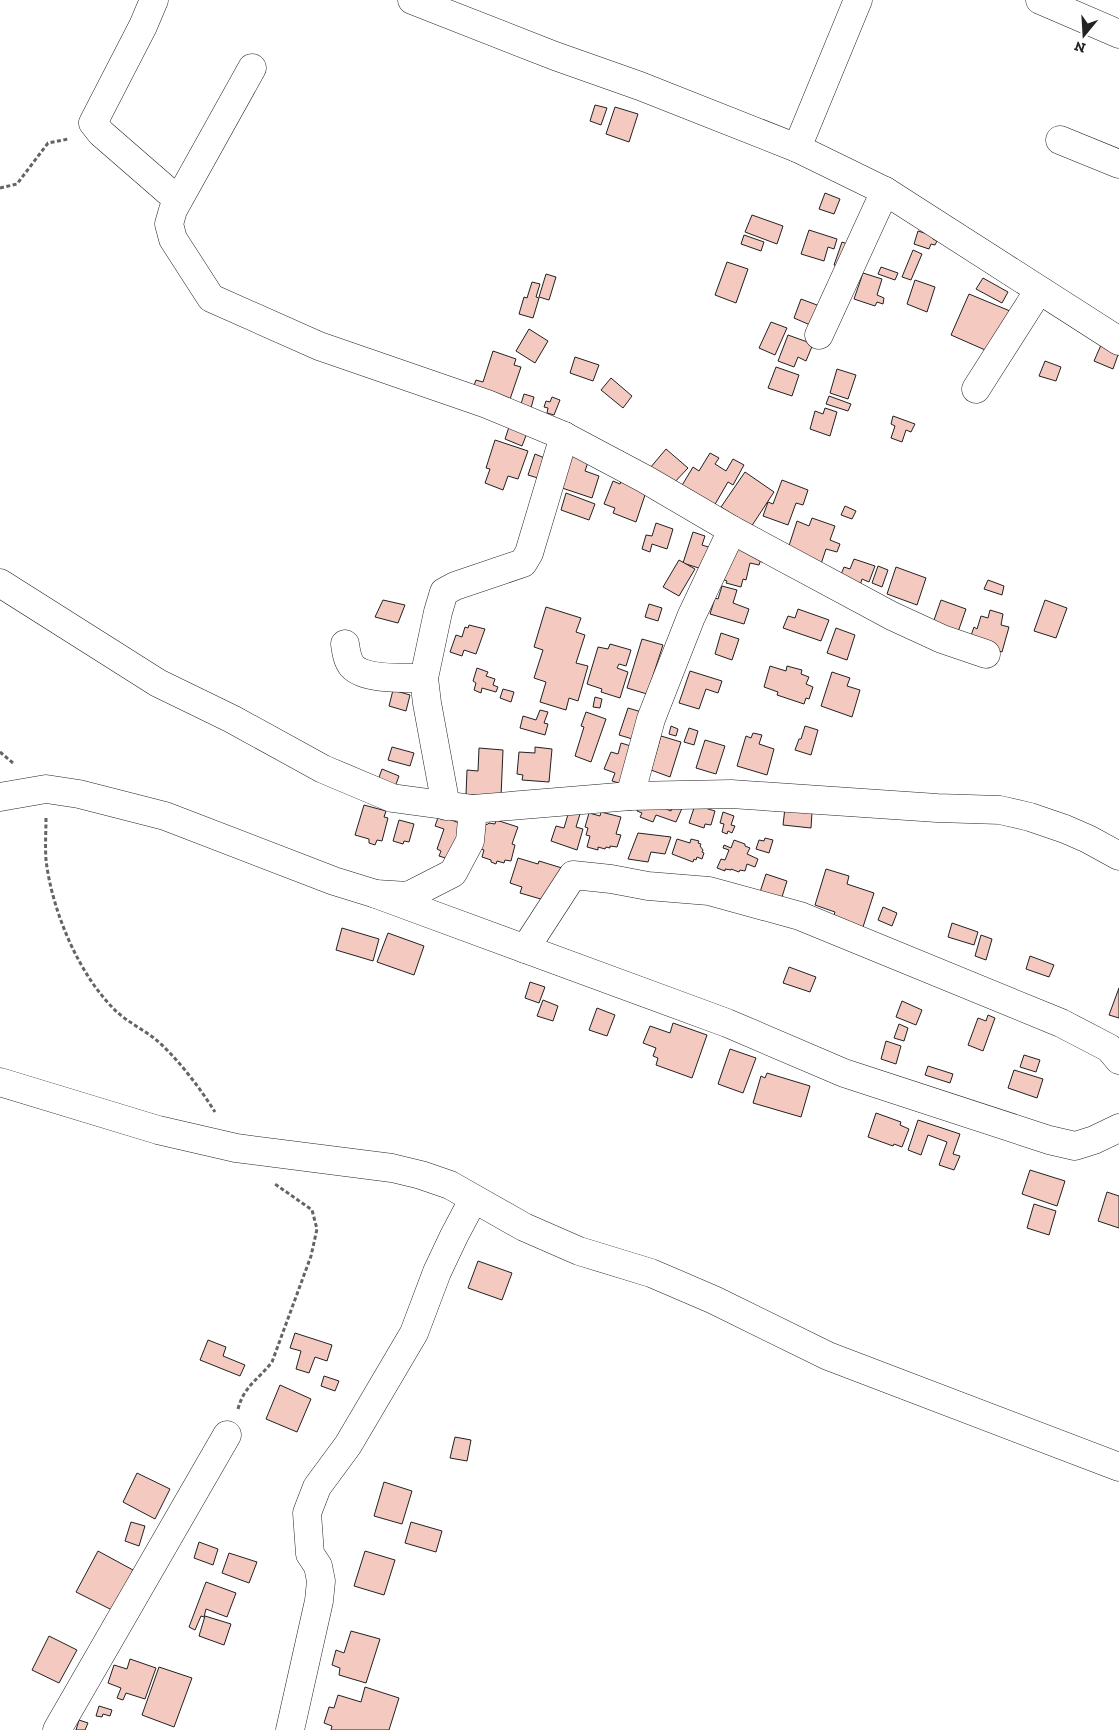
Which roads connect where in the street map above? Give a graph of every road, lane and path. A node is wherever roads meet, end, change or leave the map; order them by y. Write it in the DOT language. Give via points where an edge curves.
graph roads {
  1 [pos="154,0"];
  2 [pos="412,0"];
  3 [pos="858,0"];
  4 [pos="1040,0"];
  5 [pos="1119,34"];
  6 [pos="252,68"];
  7 [pos="101,133"];
  8 [pos="1060,140"];
  9 [pos="797,148"];
  10 [pos="1119,164"];
  11 [pos="0,188"];
  12 [pos="885,191"];
  13 [pos="178,200"];
  14 [pos="1039,290"];
  15 [pos="819,335"];
  16 [pos="1119,342"];
  17 [pos="976,388"];
  18 [pos="564,436"];
  19 [pos="732,530"];
  20 [pos="0,583"];
  21 [pos="345,644"];
  22 [pos="986,654"];
  23 [pos="424,678"];
  24 [pos="0,752"];
  25 [pos="46,789"];
  26 [pos="630,796"];
  27 [pos="0,798"];
  28 [pos="446,806"];
  29 [pos="473,809"];
  30 [pos="1119,856"];
  31 [pos="376,894"];
  32 [pos="525,949"];
  33 [pos="1119,1060"];
  34 [pos="0,1082"];
  35 [pos="1119,1128"];
  36 [pos="236,1148"];
  37 [pos="270,1181"];
  38 [pos="474,1200"];
  39 [pos="227,1435"];
  40 [pos="1119,1467"];
  41 [pos="57,1730"];
  42 [pos="290,1730"];
  1 -- 7 [label="street" via="94,123"];
  2 -- 9 [label="street"];
  3 -- 9 [label="street"];
  4 -- 5 [label="street"];
  6 -- 13 [label="street"];
  7 -- 11 [label="path" via="48,143 17,184"];
  7 -- 13 [label="street"];
  8 -- 10 [label="street"];
  9 -- 12 [label="street"];
  12 -- 14 [label="street"];
  12 -- 15 [label="street"];
  13 -- 18 [label="street" via="169,224 173,239 211,298 319,346 487,404"];
  14 -- 16 [label="street"];
  14 -- 17 [label="street"];
  18 -- 19 [label="street"];
  18 -- 23 [label="street" via="530,553 523,563 444,592"];
  19 -- 22 [label="street" via="892,616 942,639"];
  19 -- 26 [label="street" via="690,617 651,719"];
  20 -- 28 [label="street" via="158,683 323,768 392,798"];
  21 -- 23 [label="street" via="349,662 357,670 382,678"];
  23 -- 28 [label="street"];
  24 -- 25 [label="path"];
  25 -- 27 [label="street"];
  25 -- 31 [label="street" via="165,816"];
  25 -- 36 [label="path" via="46,859 52,894 59,918 80,962 107,1002 156,1040 190,1076"];
  26 -- 29 [label="street"];
  26 -- 30 [label="street" via="731,794 1000,810 1065,830"];
  28 -- 29 [label="street"];
  29 -- 31 [label="street" via="470,841 453,873 408,896"];
  31 -- 32 [label="street"];
  32 -- 33 [label="street" via="573,875 709,891 800,916 1052,1019 1109,1048"];
  32 -- 35 [label="street" via="720,1020 844,1073 1048,1140 1075,1146"];
  34 -- 36 [label="street" via="158,1130"];
  36 -- 38 [label="street" via="392,1168 450,1185"];
  37 -- 39 [label="path" via="312,1210 317,1229 311,1256 272,1362 248,1386"];
  38 -- 40 [label="street" via="579,1251 651,1273 714,1300 828,1356"];
  38 -- 42 [label="street" via="454,1236 414,1333 348,1445 317,1487 307,1513 310,1554 318,1566 321,1581"];
  39 -- 41 [label="street"];
}
